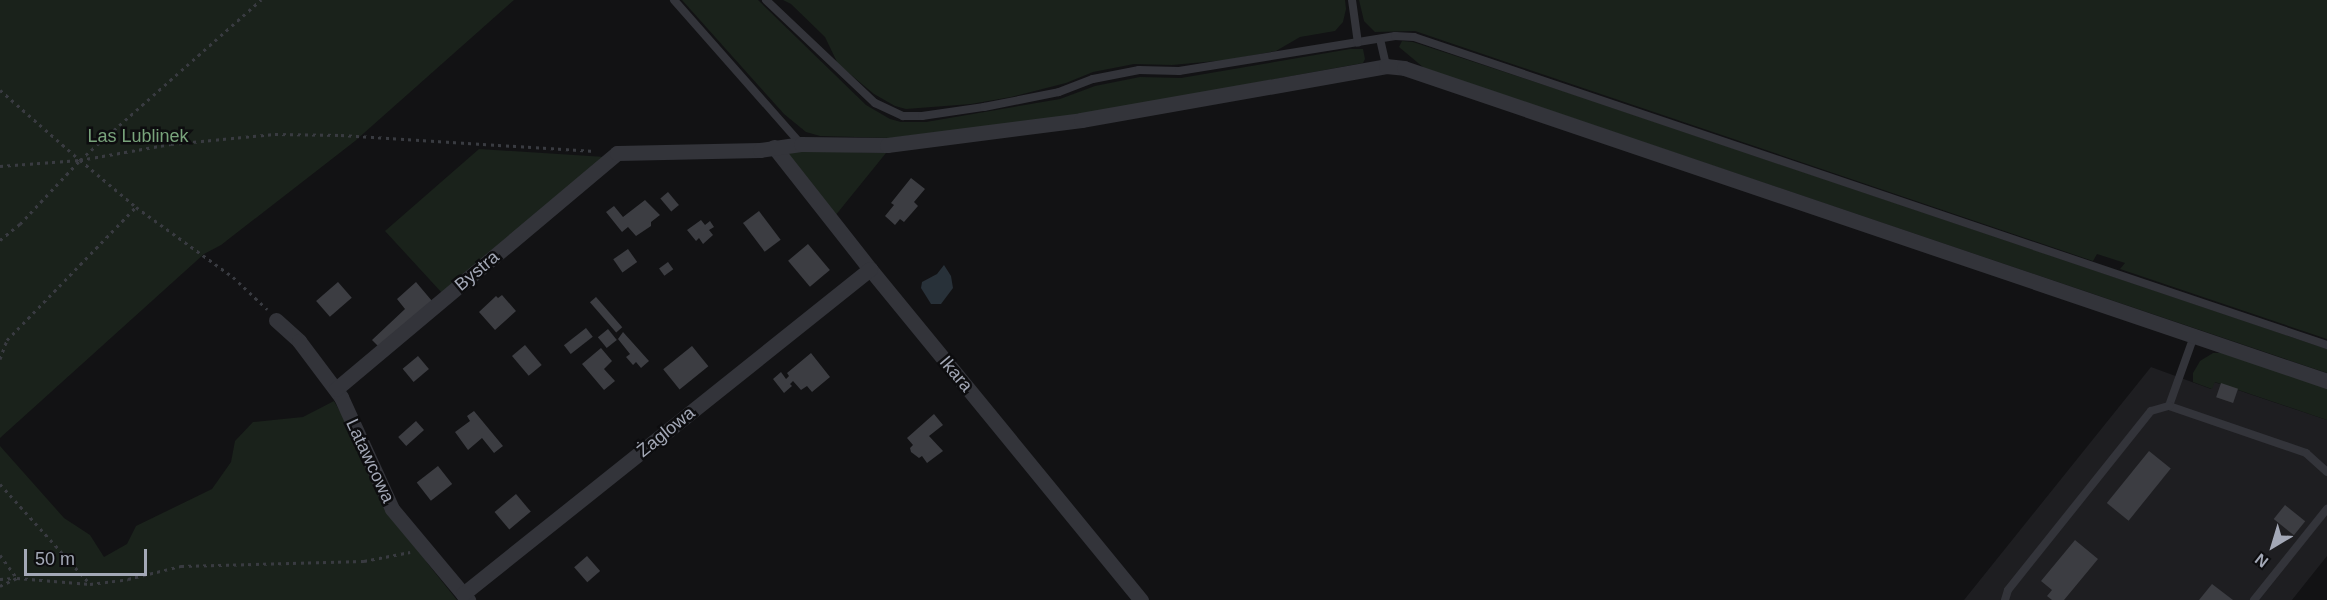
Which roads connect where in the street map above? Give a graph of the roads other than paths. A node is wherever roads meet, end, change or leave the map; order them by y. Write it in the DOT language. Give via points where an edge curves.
graph roads {
  1 [pos="674,0"];
  2 [pos="766,0"];
  3 [pos="1352,0"];
  4 [pos="1380,39"];
  5 [pos="1358,43"];
  6 [pos="1386,66"];
  7 [pos="801,144"];
  8 [pos="774,147"];
  9 [pos="870,269"];
  10 [pos="276,320"];
  11 [pos="2194,336"];
  12 [pos="2327,345"];
  13 [pos="2327,381"];
  14 [pos="336,389"];
  15 [pos="2169,406"];
  16 [pos="2327,472"];
  17 [pos="2327,509"];
  18 [pos="465,597"];
  19 [pos="1141,600"];
  20 [pos="2005,600"];
  21 [pos="2254,600"];
  1 -- 7 [label="lane"];
  2 -- 5 [label="lane" via="875,103 903,116 1038,96 1140,70 1198,69"];
  3 -- 5 [label="lane"];
  4 -- 5 [label="lane"];
  4 -- 6 [label="lane"];
  4 -- 12 [label="lane" via="1420,38"];
  6 -- 7 [label="street" via="1081,120 887,145"];
  6 -- 11 [label="street"];
  7 -- 8 [label="street"];
  8 -- 9 [label="street, Ikara"];
  8 -- 14 [label="street, Bystra" via="617,153"];
  9 -- 18 [label="street, Żaglowa"];
  9 -- 19 [label="street, Ikara"];
  10 -- 14 [label="street, Latawcowa" via="299,341"];
  11 -- 13 [label="street"];
  11 -- 15 [label="lane"];
  14 -- 18 [label="street, Latawcowa" via="392,508"];
  15 -- 16 [label="lane" via="2306,453"];
  15 -- 20 [label="lane" via="2151,411 2008,590"];
  17 -- 21 [label="lane"];
}
